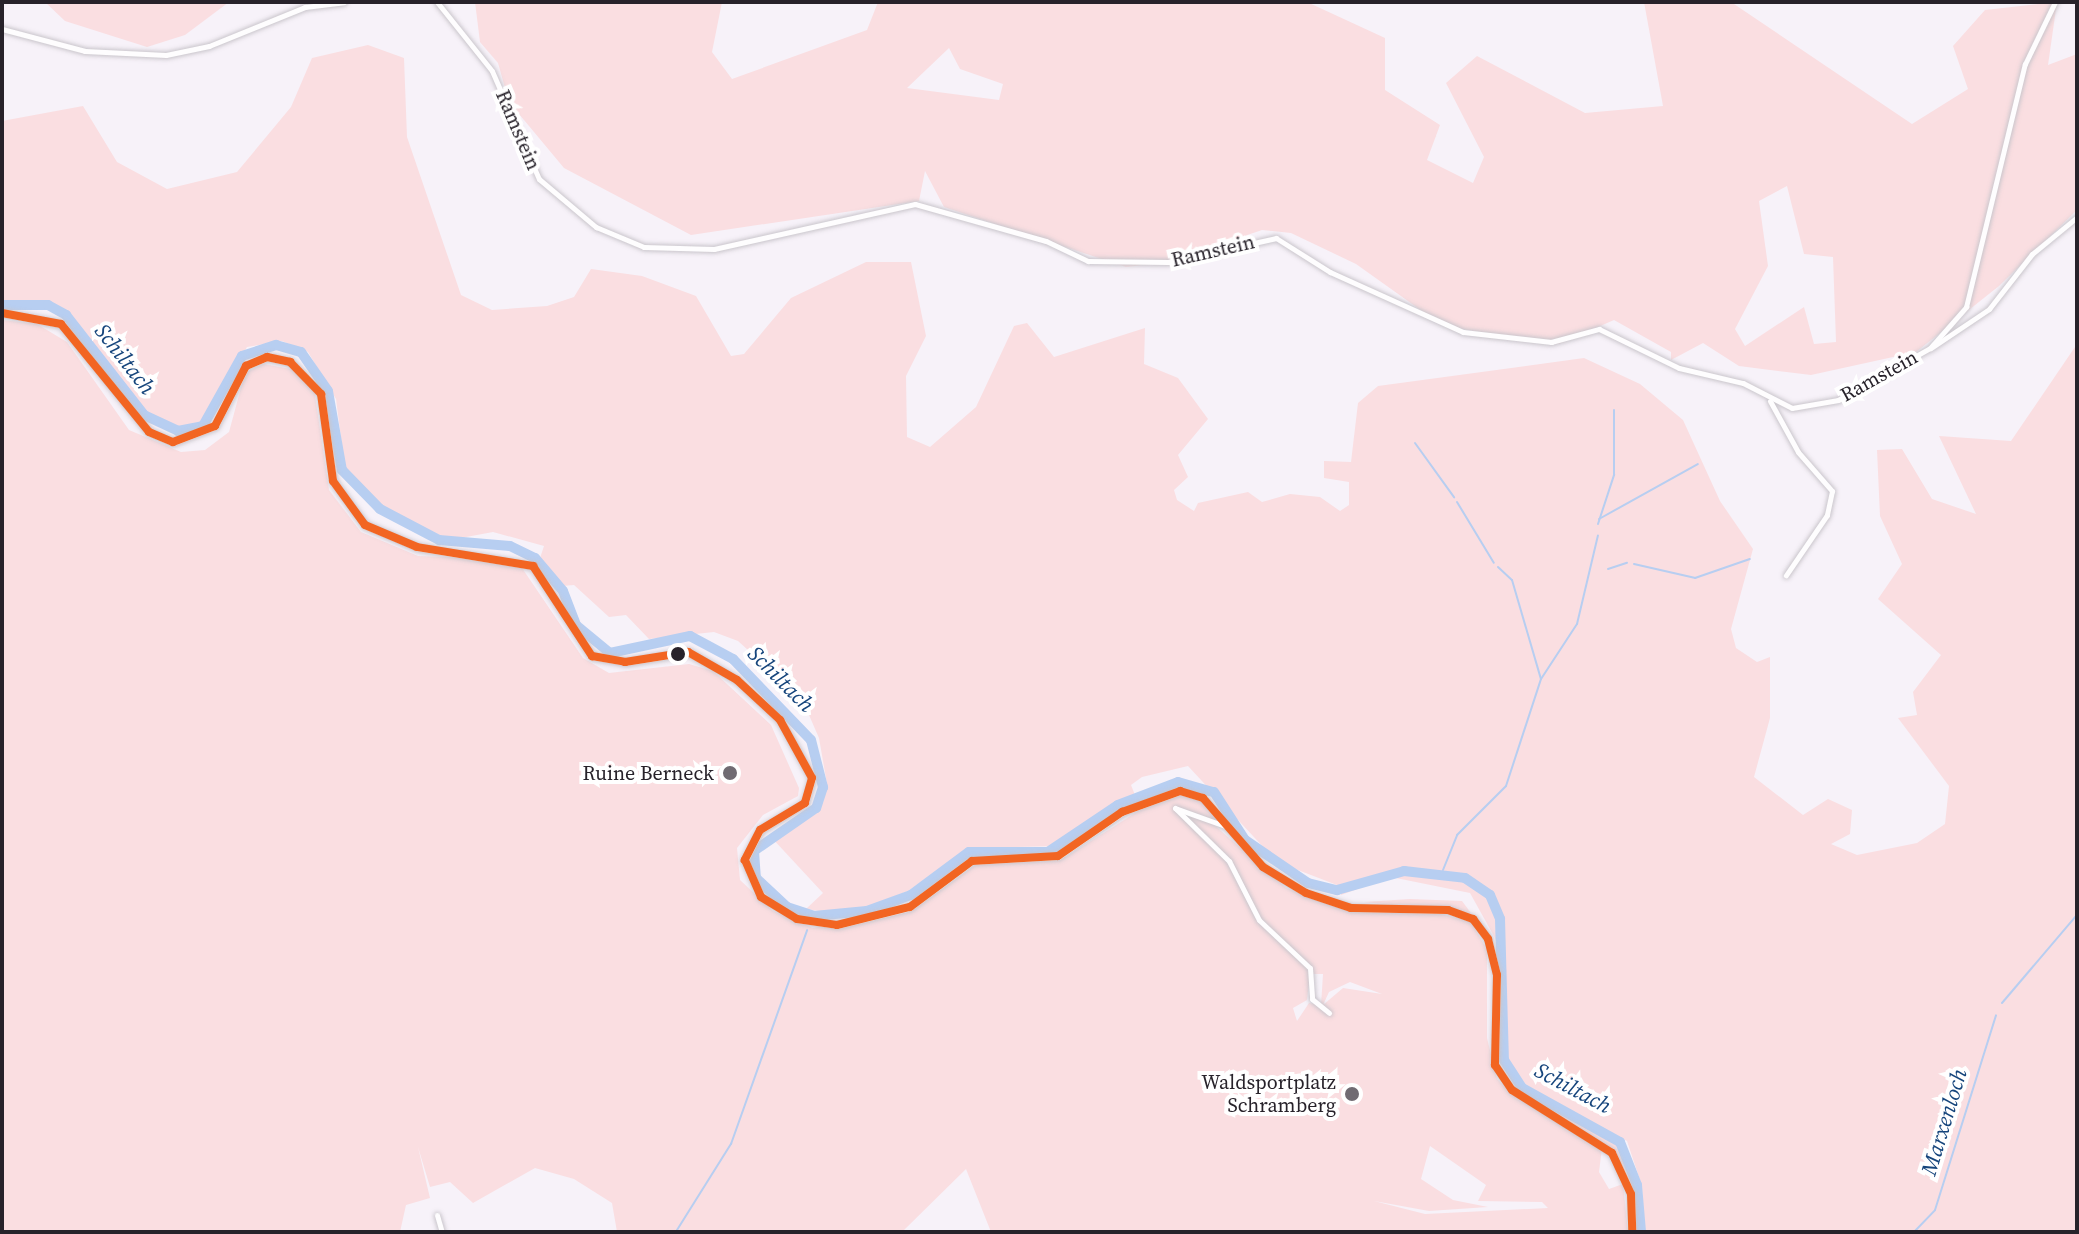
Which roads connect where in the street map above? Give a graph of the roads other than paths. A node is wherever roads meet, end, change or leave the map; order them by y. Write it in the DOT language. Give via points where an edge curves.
graph roads {
  1 [pos="344,2"];
  2 [pos="437,2"];
  3 [pos="2055,2"];
  4 [pos="2,29"];
  5 [pos="2077,217"];
  6 [pos="2,313"];
  7 [pos="1930,348"];
  8 [pos="1770,400"];
  9 [pos="1792,408"];
  10 [pos="1779,422"];
  11 [pos="1786,575"];
  12 [pos="1226,826"];
  13 [pos="1329,1013"];
  14 [pos="437,1215"];
  15 [pos="442,1232"];
  16 [pos="1632,1232"];
  1 -- 4 [label="street" via="305,7 209,46 159,56 85,51"];
  2 -- 8 [label="street, Ramstein" via="492,71 539,179 596,227 644,247 714,249 915,204 1046,241 1088,261 1168,262 1276,238 1330,272 1463,332 1551,342 1599,329 1679,368 1743,383"];
  3 -- 7 [label="street" via="2025,64 1976,284 1966,307"];
  5 -- 7 [label="street, Ramstein" via="2032,254 1989,309"];
  6 -- 12 [label="main road" via="61,324 149,432 173,442 215,426 246,366 267,357 290,362 321,394 333,481 365,525 417,547 533,566 592,656 625,662 688,652 737,680 780,720 812,778 805,803 760,830 745,860 761,897 797,919 837,925 910,907 972,861 1058,856 1122,812 1164,793 1193,792"];
  7 -- 9 [label="street, Ramstein" via="1838,400"];
  8 -- 9 [label="street, Ramstein"];
  8 -- 10 [label="street"];
  9 -- 10 [label="street"];
  10 -- 11 [label="street" via="1832,491 1827,515"];
  12 -- 13 [label="street" via="1175,808 1229,861 1259,920 1310,968 1312,999"];
  12 -- 16 [label="main road" via="1283,881 1336,906 1448,910 1473,919 1488,939 1497,975 1495,1065 1512,1090 1612,1153 1631,1194"];
  14 -- 15 [label="street"];
}
